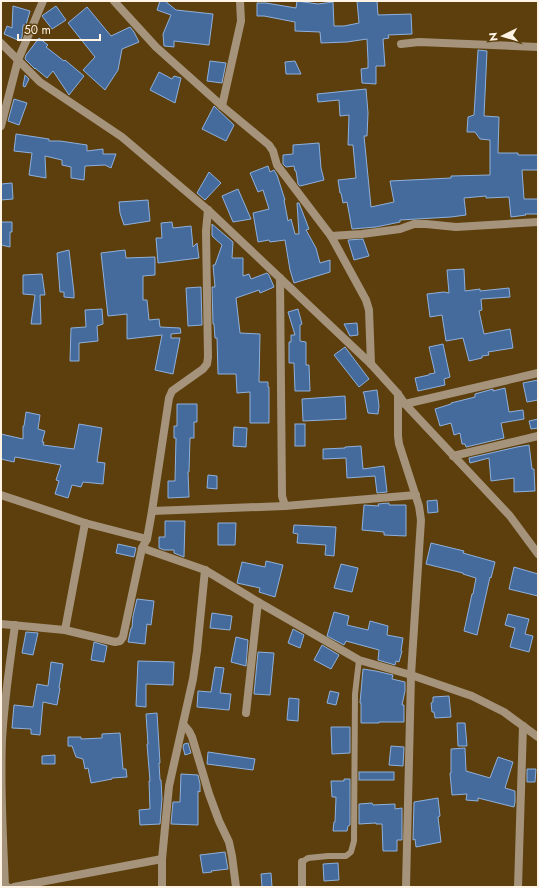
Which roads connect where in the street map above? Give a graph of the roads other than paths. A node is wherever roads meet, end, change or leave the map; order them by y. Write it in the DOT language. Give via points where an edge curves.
graph roads {
  1 [pos="43,1"];
  2 [pos="114,1"];
  3 [pos="240,1"];
  4 [pos="1,43"];
  5 [pos="401,44"];
  6 [pos="538,47"];
  7 [pos="18,60"];
  8 [pos="222,106"];
  9 [pos="1,126"];
  10 [pos="208,210"];
  11 [pos="538,222"];
  12 [pos="331,236"];
  13 [pos="280,278"];
  14 [pos="371,364"];
  15 [pos="538,373"];
  16 [pos="398,394"];
  17 [pos="405,404"];
  18 [pos="538,436"];
  19 [pos="453,456"];
  20 [pos="416,495"];
  21 [pos="1,496"];
  22 [pos="285,506"];
  23 [pos="152,511"];
  24 [pos="85,523"];
  25 [pos="147,539"];
  26 [pos="142,548"];
  27 [pos="538,554"];
  28 [pos="205,570"];
  29 [pos="258,602"];
  30 [pos="1,624"];
  31 [pos="15,625"];
  32 [pos="65,630"];
  33 [pos="359,660"];
  34 [pos="411,675"];
  35 [pos="246,713"];
  36 [pos="183,724"];
  37 [pos="523,726"];
  38 [pos="538,737"];
  39 [pos="162,859"];
  40 [pos="302,862"];
  41 [pos="7,886"];
  42 [pos="162,887"];
  43 [pos="236,887"];
  44 [pos="302,887"];
  45 [pos="406,887"];
  46 [pos="518,887"];
  1 -- 7 [label="street"];
  2 -- 8 [label="street" via="156,47"];
  3 -- 8 [label="street" via="241,21"];
  4 -- 7 [label="street"];
  5 -- 6 [label="street" via="419,42"];
  7 -- 9 [label="street"];
  7 -- 10 [label="street" via="40,82 122,137"];
  8 -- 12 [label="street" via="269,144 277,165"];
  10 -- 13 [label="street"];
  10 -- 23 [label="street" via="207,364 172,391 169,398"];
  11 -- 12 [label="street" via="456,227 414,224 362,234"];
  12 -- 14 [label="street" via="366,300 369,310"];
  13 -- 14 [label="street"];
  13 -- 22 [label="street" via="282,496"];
  14 -- 16 [label="street"];
  15 -- 17 [label="street"];
  16 -- 17 [label="street"];
  16 -- 20 [label="street" via="399,444"];
  17 -- 19 [label="street"];
  18 -- 19 [label="street"];
  19 -- 27 [label="street" via="510,516"];
  20 -- 22 [label="street"];
  20 -- 34 [label="street" via="421,520"];
  21 -- 24 [label="street"];
  22 -- 23 [label="street"];
  23 -- 25 [label="street"];
  24 -- 25 [label="street"];
  24 -- 32 [label="street"];
  25 -- 26 [label="street"];
  26 -- 28 [label="street"];
  26 -- 32 [label="street" via="120,641"];
  28 -- 29 [label="street"];
  28 -- 36 [label="street" via="194,679"];
  29 -- 33 [label="street"];
  29 -- 35 [label="street"];
  30 -- 31 [label="street"];
  31 -- 32 [label="street"];
  31 -- 41 [label="street" via="5,696 2,741 2,821"];
  33 -- 34 [label="street"];
  33 -- 40 [label="lane" via="355,694 352,852 346,856 308,858"];
  34 -- 37 [label="street" via="472,696 504,712"];
  34 -- 45 [label="street"];
  36 -- 39 [label="street" via="169,786"];
  36 -- 43 [label="street" via="192,737 209,794 228,842"];
  37 -- 38 [label="street"];
  37 -- 46 [label="street"];
  39 -- 41 [label="street"];
  39 -- 42 [label="street"];
  40 -- 44 [label="street"];
}
